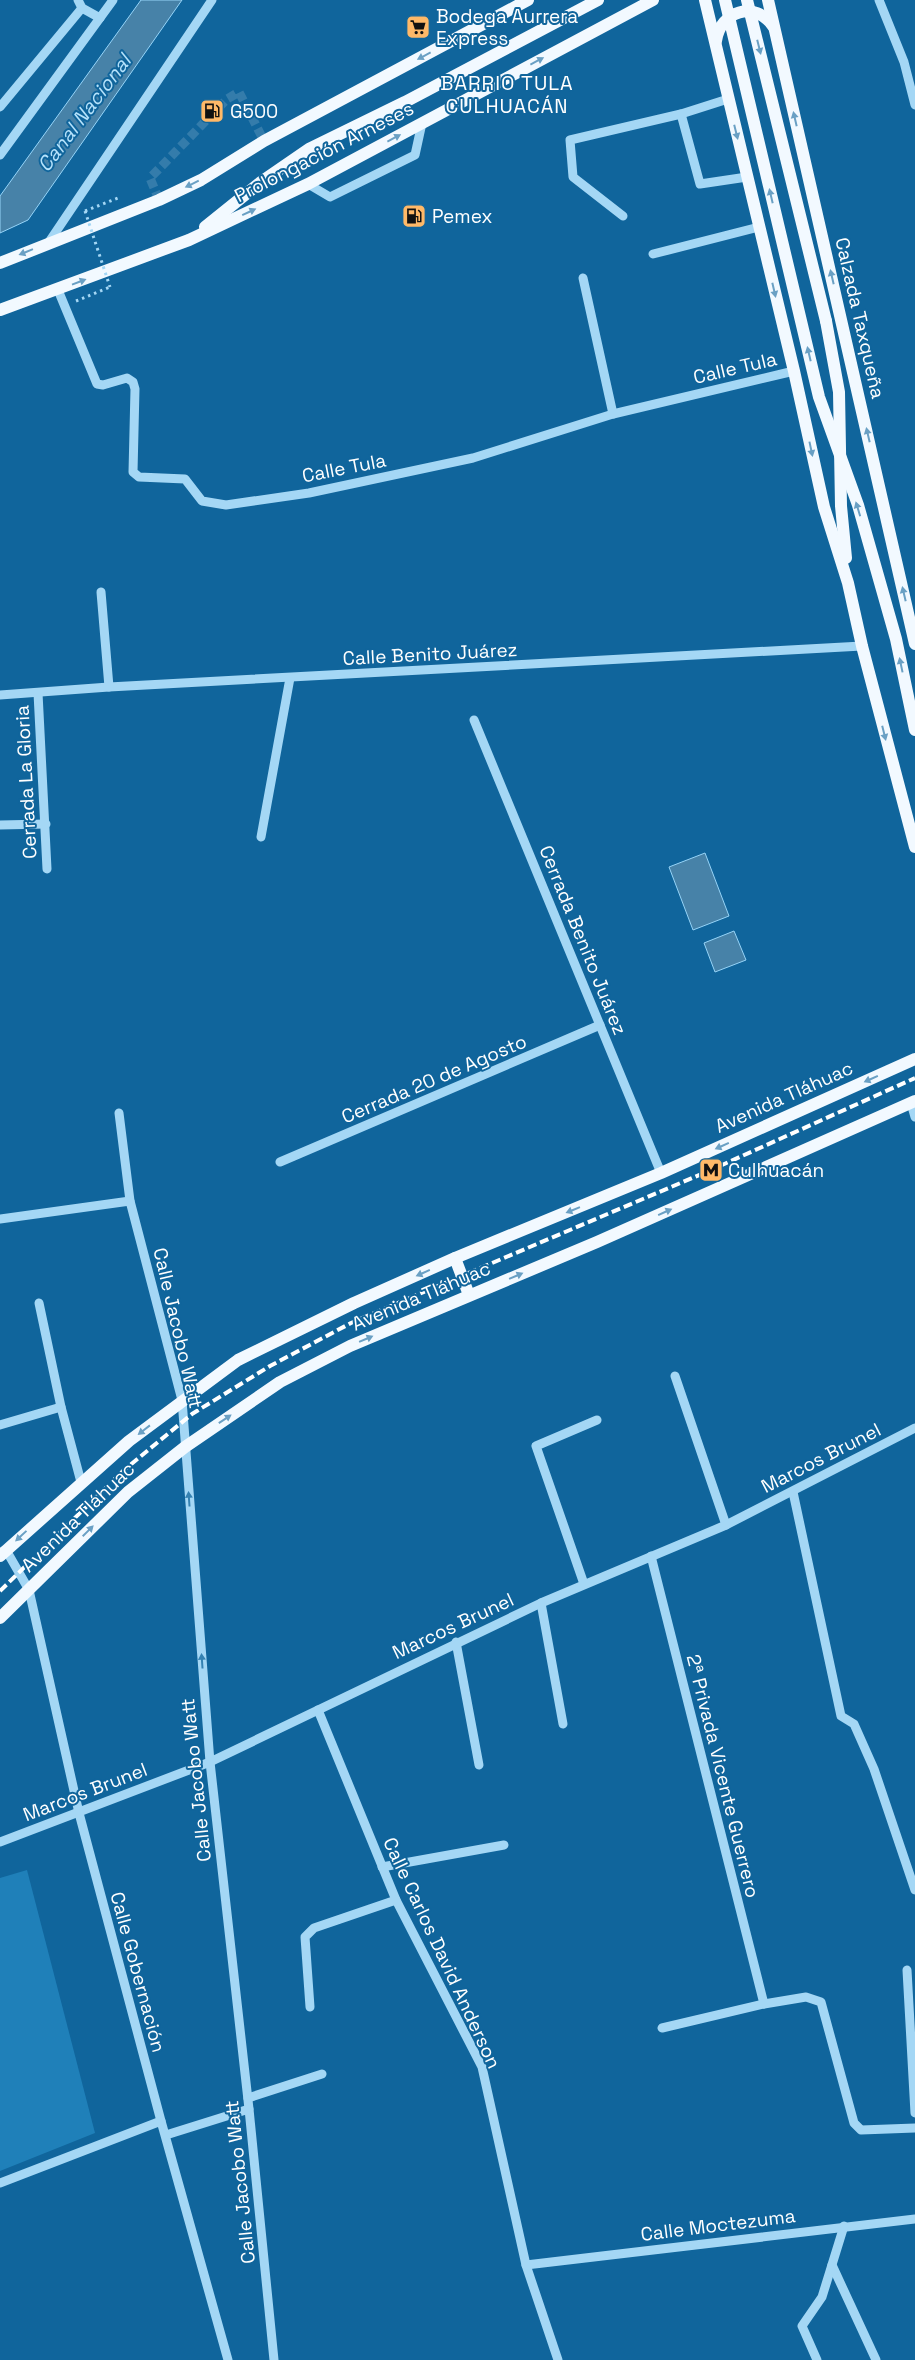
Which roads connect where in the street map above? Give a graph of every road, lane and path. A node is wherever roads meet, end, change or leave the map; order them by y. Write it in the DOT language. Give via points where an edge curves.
graph roads {
  1 [pos="112,0"];
  2 [pos="212,0"];
  3 [pos="528,0"];
  4 [pos="598,0"];
  5 [pos="653,0"];
  6 [pos="704,0"];
  7 [pos="725,0"];
  8 [pos="747,0"];
  9 [pos="768,0"];
  10 [pos="879,0"];
  11 [pos="80,4"];
  12 [pos="100,18"];
  13 [pos="775,28"];
  14 [pos="716,49"];
  15 [pos="728,98"];
  16 [pos="915,105"];
  17 [pos="0,107"];
  18 [pos="680,114"];
  19 [pos="422,123"];
  20 [pos="0,155"];
  21 [pos="747,177"];
  22 [pos="308,184"];
  23 [pos="118,198"];
  24 [pos="623,216"];
  25 [pos="759,227"];
  26 [pos="189,240"];
  27 [pos="49,242"];
  28 [pos="653,254"];
  29 [pos="0,263"];
  30 [pos="583,278"];
  31 [pos="58,290"];
  32 [pos="88,296"];
  33 [pos="0,310"];
  34 [pos="794,371"];
  35 [pos="613,414"];
  36 [pos="848,583"];
  37 [pos="101,592"];
  38 [pos="915,642"];
  39 [pos="862,646"];
  40 [pos="290,678"];
  41 [pos="109,686"];
  42 [pos="38,693"];
  43 [pos="0,695"];
  44 [pos="474,720"];
  45 [pos="915,730"];
  46 [pos="46,824"];
  47 [pos="0,825"];
  48 [pos="262,837"];
  49 [pos="915,847"];
  50 [pos="47,869"];
  51 [pos="600,1025"];
  52 [pos="915,1059"];
  53 [pos="913,1102"];
  54 [pos="119,1113"];
  55 [pos="915,1117"];
  56 [pos="280,1162"];
  57 [pos="661,1173"];
  58 [pos="130,1201"];
  59 [pos="0,1219"];
  60 [pos="455,1258"];
  61 [pos="469,1296"];
  62 [pos="39,1303"];
  63 [pos="675,1376"];
  64 [pos="182,1400"];
  65 [pos="61,1407"];
  66 [pos="597,1420"];
  67 [pos="0,1425"];
  68 [pos="915,1428"];
  69 [pos="185,1447"];
  70 [pos="81,1482"];
  71 [pos="793,1492"];
  72 [pos="726,1525"];
  73 [pos="2,1553"];
  74 [pos="651,1556"];
  75 [pos="584,1584"];
  76 [pos="28,1590"];
  77 [pos="541,1603"];
  78 [pos="0,1618"];
  79 [pos="456,1642"];
  80 [pos="318,1710"];
  81 [pos="563,1724"];
  82 [pos="210,1762"];
  83 [pos="479,1765"];
  84 [pos="78,1813"];
  85 [pos="0,1842"];
  86 [pos="504,1845"];
  87 [pos="382,1867"];
  88 [pos="913,1874"];
  89 [pos="915,1890"];
  90 [pos="396,1900"];
  91 [pos="907,1970"];
  92 [pos="764,2004"];
  93 [pos="310,2008"];
  94 [pos="662,2028"];
  95 [pos="322,2074"];
  96 [pos="248,2098"];
  97 [pos="249,2109"];
  98 [pos="915,2113"];
  99 [pos="161,2121"];
  100 [pos="915,2128"];
  101 [pos="166,2136"];
  102 [pos="0,2183"];
  103 [pos="915,2218"];
  104 [pos="844,2226"];
  105 [pos="526,2265"];
  106 [pos="832,2265"];
  107 [pos="228,2360"];
  108 [pos="274,2360"];
  109 [pos="558,2360"];
  110 [pos="817,2360"];
  111 [pos="876,2360"];
  1 -- 12 [label="street"];
  2 -- 27 [label="street"];
  3 -- 27 [label="main road, Prolongación Arneses, one-way" via="264,141 201,180 159,200"];
  4 -- 26 [label="main road" via="309,150 261,182"];
  19 -- 5 [label="main road, Prolongación Arneses, one-way"];
  6 -- 14 [label="main road, Calzada Taxqueña"];
  45 -- 7 [label="main road, one-way, bridge" via="896,639 863,524 819,397"];
  8 -- 36 [label="main road, Calzada Taxqueña, one-way, bridge" via="826,321 838,392 841,506"];
  9 -- 13 [label="main road, Calzada Taxqueña"];
  10 -- 16 [label="street" via="904,62"];
  11 -- 12 [label="street"];
  11 -- 17 [label="street"];
  12 -- 20 [label="street"];
  13 -- 14 [label="main road" via="756,12 739,12 720,26"];
  38 -- 13 [label="main road, Calzada Taxqueña, one-way"];
  14 -- 15 [label="main road, Calzada Taxqueña"];
  15 -- 18 [label="street"];
  15 -- 21 [label="main road, Calzada Taxqueña, one-way"];
  18 -- 21 [label="street" via="700,184"];
  18 -- 24 [label="street" via="570,140 573,177"];
  22 -- 19 [label="main road, Prolongación Arneses, one-way"];
  19 -- 22 [label="street" via="415,155 330,198"];
  21 -- 25 [label="main road, Calzada Taxqueña"];
  26 -- 22 [label="main road, Prolongación Arneses, one-way"];
  23 -- 32 [label="path, bridge" via="85,211 110,287"];
  25 -- 28 [label="street"];
  25 -- 34 [label="main road, Calzada Taxqueña, one-way"];
  31 -- 26 [label="main road, Prolongación Arneses, one-way"];
  27 -- 29 [label="main road, Prolongación Arneses, one-way"];
  30 -- 35 [label="street"];
  31 -- 33 [label="main road, Prolongación Arneses"];
  31 -- 35 [label="street, Calle Tula" via="96,384 127,378 133,382 133,472 139,478 186,479 202,501 226,505 309,493 473,458"];
  34 -- 35 [label="street, Calle Tula"];
  34 -- 36 [label="main road, Calzada Taxqueña, one-way" via="824,507"];
  36 -- 39 [label="main road, Calzada Taxqueña"];
  37 -- 41 [label="street"];
  39 -- 40 [label="street, Calle Benito Juárez"];
  39 -- 49 [label="main road, Calzada Taxqueña, one-way"];
  40 -- 41 [label="street, Calle Benito Juárez"];
  40 -- 48 [label="street"];
  41 -- 42 [label="street, Calle Benito Juárez"];
  42 -- 43 [label="street, Calle Benito Juárez"];
  42 -- 46 [label="street, Cerrada La Gloria"];
  44 -- 51 [label="street, Cerrada Benito Juárez"];
  46 -- 47 [label="street"];
  46 -- 50 [label="street, Cerrada La Gloria"];
  51 -- 56 [label="street, Cerrada 20 de Agosto"];
  51 -- 57 [label="street, Cerrada Benito Juárez"];
  52 -- 57 [label="main road, Avenida Tláhuac, one-way"];
  53 -- 55 [label="street"];
  61 -- 53 [label="main road, Avenida Tláhuac, one-way"];
  54 -- 58 [label="street, Calle Jacobo Watt"];
  57 -- 60 [label="main road, Avenida Tláhuac, one-way"];
  58 -- 59 [label="street"];
  58 -- 64 [label="street, Calle Jacobo Watt"];
  60 -- 61 [label="main road"];
  60 -- 64 [label="main road, Avenida Tláhuac, one-way" via="238,1360"];
  69 -- 61 [label="main road, Avenida Tláhuac, one-way" via="280,1382 350,1346"];
  62 -- 65 [label="street"];
  63 -- 72 [label="street"];
  64 -- 69 [label="street, Calle Jacobo Watt"];
  64 -- 70 [label="main road, Avenida Tláhuac, one-way"];
  65 -- 67 [label="street"];
  65 -- 70 [label="street"];
  66 -- 75 [label="street" via="536,1446"];
  68 -- 71 [label="street, Marcos Brunel"];
  76 -- 69 [label="main road, Avenida Tláhuac, one-way" via="128,1492"];
  82 -- 69 [label="street, Calle Jacobo Watt, one-way"];
  70 -- 73 [label="main road, Avenida Tláhuac, one-way"];
  71 -- 72 [label="street, Marcos Brunel"];
  71 -- 88 [label="street" via="840,1716 854,1724"];
  72 -- 74 [label="street, Marcos Brunel"];
  73 -- 76 [label="street, Calle Gobernación"];
  74 -- 75 [label="street, Marcos Brunel"];
  74 -- 92 [label="street, 2ª Privada Vicente Guerrero"];
  75 -- 77 [label="street, Marcos Brunel"];
  76 -- 78 [label="main road, Avenida Tláhuac"];
  76 -- 84 [label="street, Calle Gobernación"];
  77 -- 79 [label="street, Marcos Brunel"];
  77 -- 81 [label="street"];
  79 -- 80 [label="street, Marcos Brunel"];
  79 -- 83 [label="street"];
  80 -- 82 [label="street, Marcos Brunel"];
  80 -- 87 [label="street, Calle Carlos David Anderson"];
  82 -- 84 [label="street, Marcos Brunel"];
  82 -- 96 [label="street, Calle Jacobo Watt"];
  84 -- 85 [label="street, Marcos Brunel"];
  84 -- 99 [label="street, Calle Gobernación"];
  86 -- 87 [label="street"];
  87 -- 90 [label="street, Calle Carlos David Anderson"];
  88 -- 89 [label="street"];
  90 -- 93 [label="street" via="314,1928 305,1937"];
  90 -- 105 [label="street, Calle Carlos David Anderson" via="482,2067"];
  91 -- 98 [label="street"];
  92 -- 94 [label="street"];
  92 -- 100 [label="street" via="806,1997 821,2002 854,2123 862,2130"];
  95 -- 96 [label="street"];
  96 -- 97 [label="street, Calle Jacobo Watt"];
  97 -- 101 [label="street"];
  97 -- 108 [label="street, Calle Jacobo Watt"];
  99 -- 101 [label="street, Calle Gobernación"];
  99 -- 102 [label="street"];
  101 -- 107 [label="street, Calle Gobernación"];
  103 -- 104 [label="street, Calle Moctezuma"];
  104 -- 105 [label="street, Calle Moctezuma"];
  104 -- 106 [label="street"];
  105 -- 109 [label="street, Calle Carlos David Anderson"];
  106 -- 110 [label="street" via="822,2296 802,2326"];
  106 -- 111 [label="street"];
}
